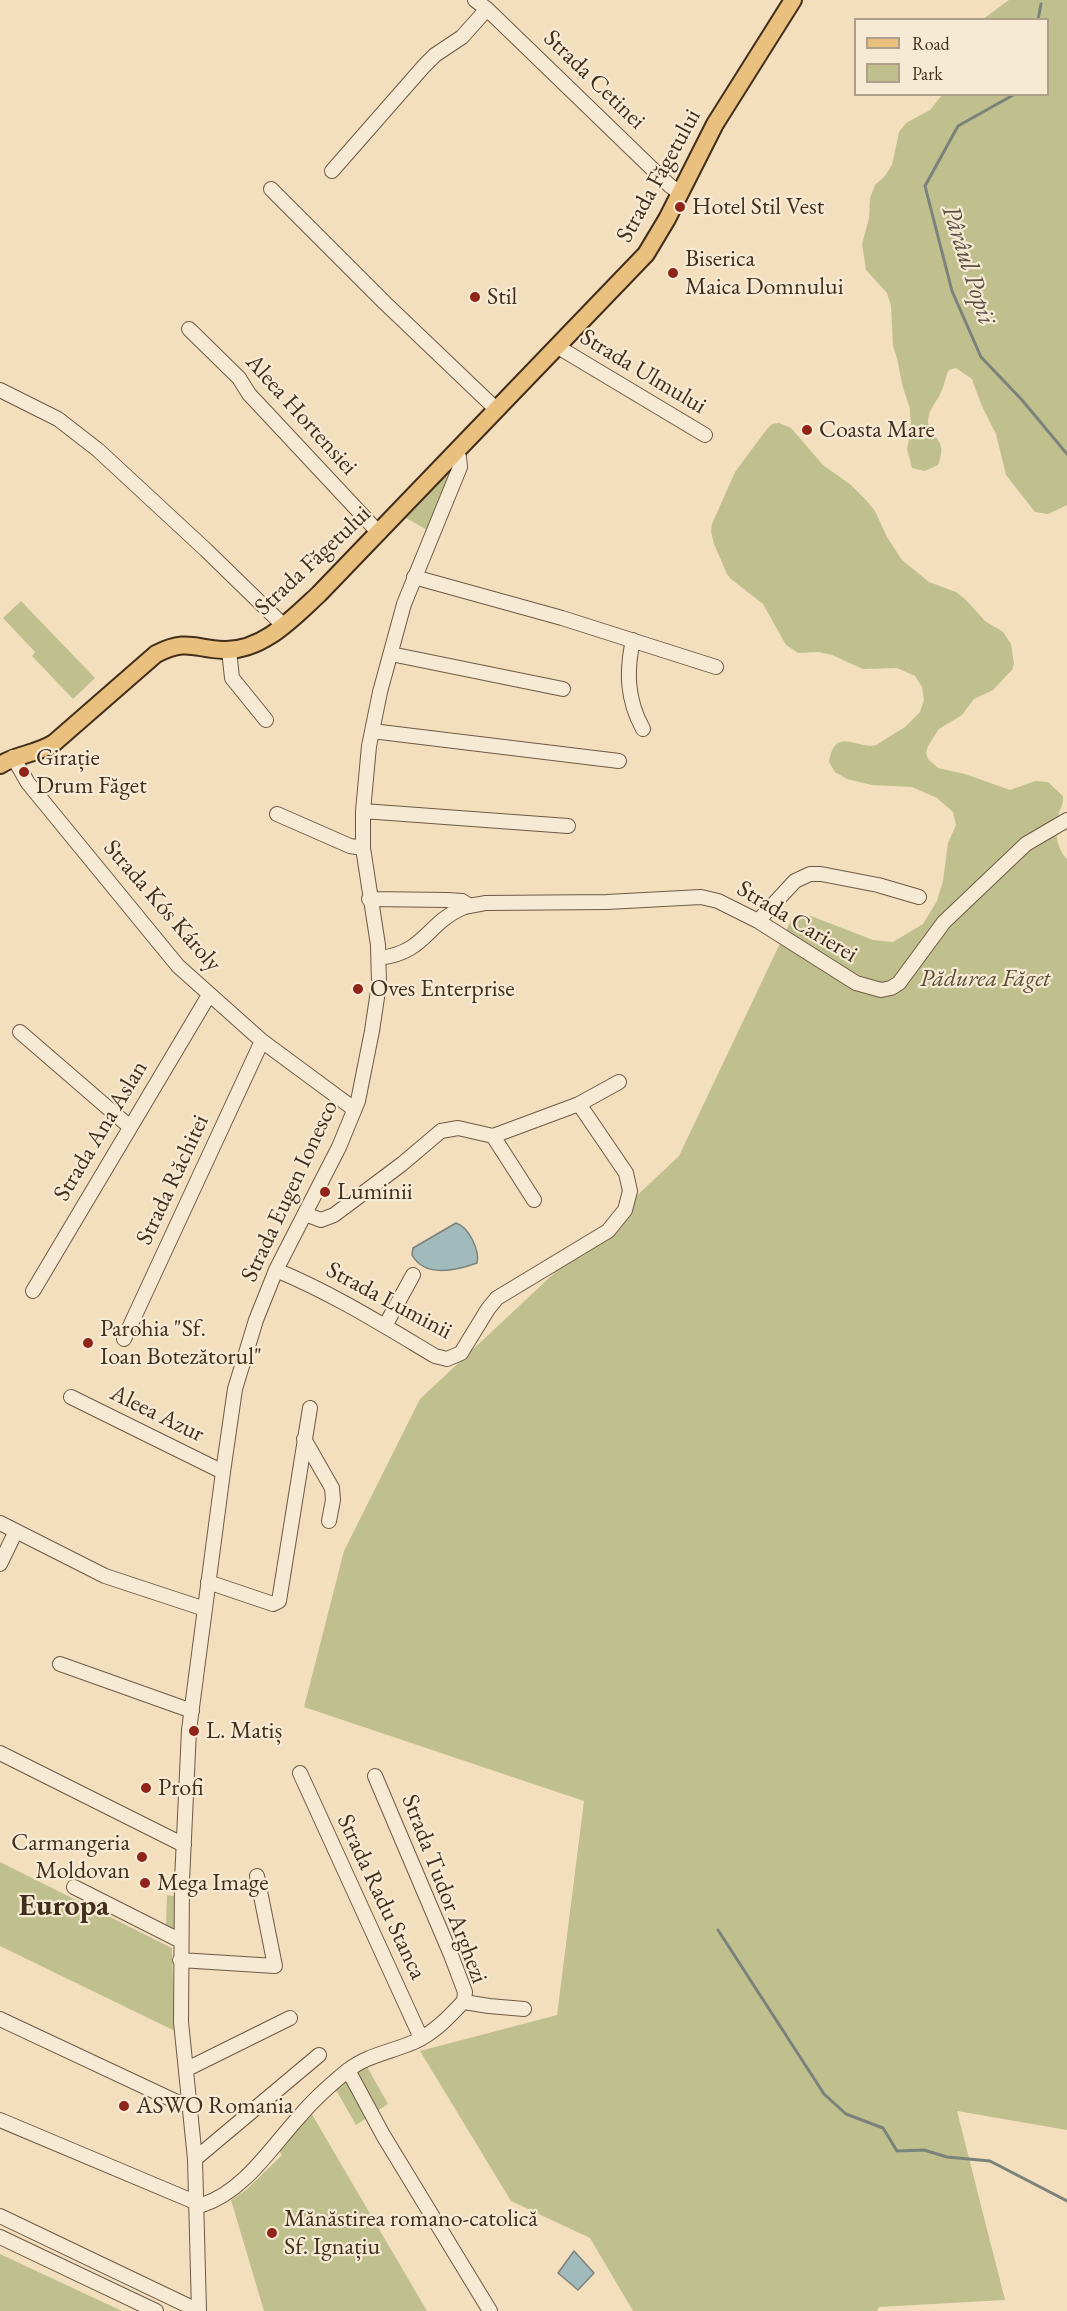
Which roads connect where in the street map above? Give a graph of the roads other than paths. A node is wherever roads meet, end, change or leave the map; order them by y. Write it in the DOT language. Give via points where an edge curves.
graph roads {
  1 [pos="476,0"];
  2 [pos="793,0"];
  3 [pos="487,9"];
  4 [pos="332,171"];
  5 [pos="271,189"];
  6 [pos="680,193"];
  7 [pos="189,329"];
  8 [pos="558,347"];
  9 [pos="0,390"];
  10 [pos="497,410"];
  11 [pos="705,435"];
  12 [pos="456,452"];
  13 [pos="379,533"];
  14 [pos="414,577"];
  15 [pos="283,625"];
  16 [pos="633,640"];
  17 [pos="229,650"];
  18 [pos="393,654"];
  19 [pos="716,667"];
  20 [pos="502,683"];
  21 [pos="563,689"];
  22 [pos="266,720"];
  23 [pos="643,729"];
  24 [pos="372,731"];
  25 [pos="4,758"];
  26 [pos="619,761"];
  27 [pos="363,811"];
  28 [pos="277,814"];
  29 [pos="1067,820"];
  30 [pos="568,826"];
  31 [pos="363,848"];
  32 [pos="919,897"];
  33 [pos="369,899"];
  34 [pos="470,906"];
  35 [pos="758,921"];
  36 [pos="379,958"];
  37 [pos="209,995"];
  38 [pos="20,1032"];
  39 [pos="262,1041"];
  40 [pos="619,1082"];
  41 [pos="579,1104"];
  42 [pos="354,1109"];
  43 [pos="130,1127"];
  44 [pos="492,1136"];
  45 [pos="534,1200"];
  46 [pos="305,1214"];
  47 [pos="276,1269"];
  48 [pos="413,1275"];
  49 [pos="33,1291"];
  50 [pos="384,1326"];
  51 [pos="124,1339"];
  52 [pos="71,1397"];
  53 [pos="310,1408"];
  54 [pos="304,1439"];
  55 [pos="223,1472"];
  56 [pos="329,1521"];
  57 [pos="0,1523"];
  58 [pos="16,1531"];
  59 [pos="0,1564"];
  60 [pos="208,1582"];
  61 [pos="205,1609"];
  62 [pos="60,1664"];
  63 [pos="192,1711"];
  64 [pos="0,1754"];
  65 [pos="300,1773"];
  66 [pos="375,1776"];
  67 [pos="184,1845"];
  68 [pos="256,1876"];
  69 [pos="74,1887"];
  70 [pos="181,1941"];
  71 [pos="180,1960"];
  72 [pos="464,2002"];
  73 [pos="524,2009"];
  74 [pos="290,2018"];
  75 [pos="0,2019"];
  76 [pos="421,2038"];
  77 [pos="319,2055"];
  78 [pos="187,2069"];
  79 [pos="348,2070"];
  80 [pos="191,2106"];
  81 [pos="0,2120"];
  82 [pos="195,2159"];
  83 [pos="196,2204"];
  84 [pos="0,2216"];
  85 [pos="0,2237"];
  86 [pos="156,2311"];
  87 [pos="199,2311"];
  88 [pos="490,2311"];
  1 -- 3 [label="street, Strada Cetinei"];
  2 -- 6 [label="main road, Strada Făgetului" via="715,124"];
  3 -- 4 [label="street" via="462,37 424,66"];
  3 -- 6 [label="street, Strada Cetinei"];
  5 -- 10 [label="street"];
  6 -- 8 [label="main road, Strada Făgetului" via="646,254"];
  7 -- 13 [label="street, Aleea Hortensiei" via="239,378 249,394"];
  8 -- 10 [label="main road, Strada Făgetului"];
  8 -- 11 [label="street, Strada Ulmului"];
  9 -- 15 [label="street" via="58,419 98,450"];
  10 -- 12 [label="main road, Strada Făgetului"];
  12 -- 13 [label="main road, Strada Făgetului"];
  12 -- 14 [label="street, Strada Eugen Ionesco" via="460,467"];
  13 -- 15 [label="main road, Strada Făgetului"];
  14 -- 16 [label="street"];
  14 -- 18 [label="street, Strada Eugen Ionesco"];
  15 -- 17 [label="main road, Strada Făgetului" via="259,643"];
  16 -- 19 [label="street"];
  16 -- 23 [label="street" via="628,663 631,700"];
  17 -- 22 [label="street" via="232,678"];
  17 -- 25 [label="main road, Strada Făgetului" via="174,645 135,671 54,743 38,752"];
  18 -- 20 [label="street"];
  18 -- 21 [label="street"];
  18 -- 24 [label="street, Strada Eugen Ionesco"];
  24 -- 26 [label="street"];
  24 -- 27 [label="street, Strada Eugen Ionesco"];
  25 -- 37 [label="street, Strada Kós Károly" via="178,966"];
  27 -- 30 [label="street"];
  27 -- 31 [label="street, Strada Eugen Ionesco"];
  28 -- 31 [label="street"];
  29 -- 35 [label="street, Strada Carierei" via="1026,844 1001,867 944,922 899,983 891,988 881,990 856,983"];
  31 -- 33 [label="street, Strada Eugen Ionesco"];
  32 -- 35 [label="street" via="878,885 810,874 795,881"];
  33 -- 34 [label="street" via="455,900"];
  33 -- 36 [label="street, Strada Eugen Ionesco"];
  34 -- 35 [label="street, Strada Carierei" via="701,897"];
  34 -- 36 [label="street, Strada Carierei" via="446,918 408,951"];
  36 -- 42 [label="street, Strada Eugen Ionesco" via="376,1011"];
  37 -- 39 [label="street, Strada Kós Károly"];
  37 -- 43 [label="street, Strada Ana Aslan"];
  38 -- 43 [label="street"];
  39 -- 42 [label="street, Strada Kós Károly"];
  39 -- 51 [label="street, Strada Răchitei"];
  40 -- 41 [label="street"];
  41 -- 44 [label="street"];
  41 -- 50 [label="street, Strada Luminii" via="628,1177 627,1205 612,1226 497,1298 457,1357 435,1356"];
  42 -- 46 [label="street, Strada Eugen Ionesco"];
  43 -- 49 [label="street, Strada Ana Aslan"];
  44 -- 45 [label="street"];
  44 -- 46 [label="street" via="458,1128 441,1131 334,1215 321,1220"];
  46 -- 47 [label="street, Strada Eugen Ionesco"];
  47 -- 50 [label="street, Strada Luminii" via="316,1286"];
  47 -- 55 [label="street, Strada Eugen Ionesco" via="249,1340 236,1389"];
  48 -- 50 [label="street"];
  52 -- 55 [label="street, Aleea Azur"];
  53 -- 54 [label="street"];
  54 -- 56 [label="street" via="332,1488"];
  54 -- 60 [label="street" via="277,1604"];
  55 -- 60 [label="street, Strada Eugen Ionesco"];
  57 -- 58 [label="street"];
  58 -- 59 [label="street"];
  58 -- 61 [label="street" via="105,1576"];
  60 -- 61 [label="street, Strada Eugen Ionesco"];
  61 -- 63 [label="street, Strada Eugen Ionesco"];
  62 -- 63 [label="street"];
  63 -- 67 [label="street, Strada Eugen Ionesco"];
  64 -- 67 [label="street"];
  65 -- 76 [label="street, Strada Radu Stanca"];
  66 -- 72 [label="street, Strada Tudor Arghezi" via="452,1955 465,1992"];
  67 -- 70 [label="street, Strada Eugen Ionesco"];
  68 -- 71 [label="street" via="275,1966"];
  69 -- 70 [label="street"];
  70 -- 71 [label="street, Strada Eugen Ionesco"];
  71 -- 78 [label="street, Strada Eugen Ionesco"];
  72 -- 73 [label="street"];
  72 -- 76 [label="street, Strada Tudor Arghezi"];
  74 -- 78 [label="street"];
  75 -- 80 [label="street"];
  76 -- 79 [label="street, Strada Tudor Arghezi"];
  77 -- 82 [label="street"];
  78 -- 80 [label="street, Strada Eugen Ionesco"];
  79 -- 83 [label="street, Strada Tudor Arghezi" via="316,2098 242,2181 208,2203"];
  79 -- 88 [label="street"];
  80 -- 82 [label="street, Strada Eugen Ionesco"];
  81 -- 83 [label="street"];
  82 -- 83 [label="street, Strada Eugen Ionesco"];
  83 -- 87 [label="street, Strada Eugen Ionesco"];
  84 -- 87 [label="street"];
  85 -- 86 [label="street"];
}
